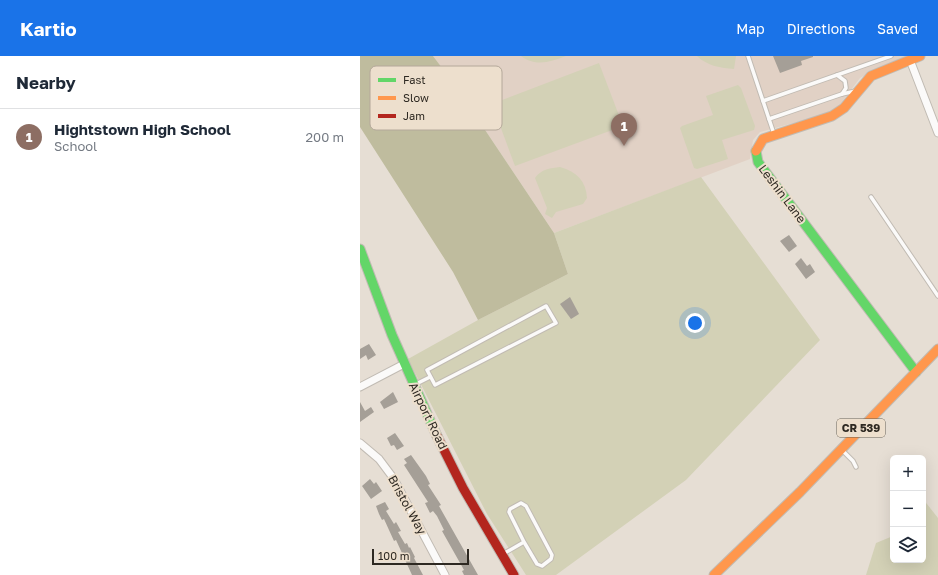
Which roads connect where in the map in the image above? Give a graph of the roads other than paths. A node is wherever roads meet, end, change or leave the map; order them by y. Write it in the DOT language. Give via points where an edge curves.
graph roads {
  1 [pos="748,56"];
  2 [pos="891,56"];
  3 [pos="920,56"];
  4 [pos="910,60"];
  5 [pos="837,75"];
  6 [pos="856,91"];
  7 [pos="842,94"];
  8 [pos="763,101"];
  9 [pos="769,119"];
  10 [pos="938,133"];
  11 [pos="774,134"];
  12 [pos="871,197"];
  13 [pos="360,249"];
  14 [pos="938,296"];
  15 [pos="938,349"];
  16 [pos="404,364"];
  17 [pos="916,372"];
  18 [pos="430,377"];
  19 [pos="413,385"];
  20 [pos="360,387"];
  21 [pos="360,443"];
  22 [pos="841,448"];
  23 [pos="856,467"];
  24 [pos="524,542"];
  25 [pos="502,554"];
  26 [pos="513,574"];
  27 [pos="445,575"];
  28 [pos="714,575"];
  1 -- 8 [label="lane"];
  2 -- 5 [label="lane"];
  3 -- 4 [label="street, Leshin Lane"];
  4 -- 6 [label="street, Leshin Lane" via="871,76"];
  4 -- 10 [label="street"];
  5 -- 7 [label="lane" via="845,81 846,88"];
  5 -- 8 [label="lane"];
  6 -- 7 [label="lane"];
  6 -- 11 [label="street, Leshin Lane" via="844,108 832,116"];
  7 -- 9 [label="lane"];
  8 -- 9 [label="lane"];
  9 -- 11 [label="lane"];
  11 -- 17 [label="street, Leshin Lane" via="760,142 756,153 758,162"];
  12 -- 14 [label="lane"];
  13 -- 16 [label="street, Airport Road" via="383,315"];
  15 -- 17 [label="street, CR 539"];
  16 -- 19 [label="street, Airport Road"];
  16 -- 20 [label="street"];
  17 -- 22 [label="street, CR 539"];
  18 -- 18 [label="lane" via="427,370 546,306 556,323 435,385"];
  18 -- 19 [label="lane"];
  19 -- 25 [label="street, Airport Road" via="457,475"];
  21 -- 27 [label="street, Bristol Way" via="378,459 394,479"];
  22 -- 23 [label="lane"];
  22 -- 28 [label="street, CR 539" via="784,508"];
  24 -- 24 [label="lane" via="509,512 521,503 526,506 552,555 551,559 542,566 537,564"];
  24 -- 25 [label="lane"];
  25 -- 26 [label="street, Airport Road"];
}
